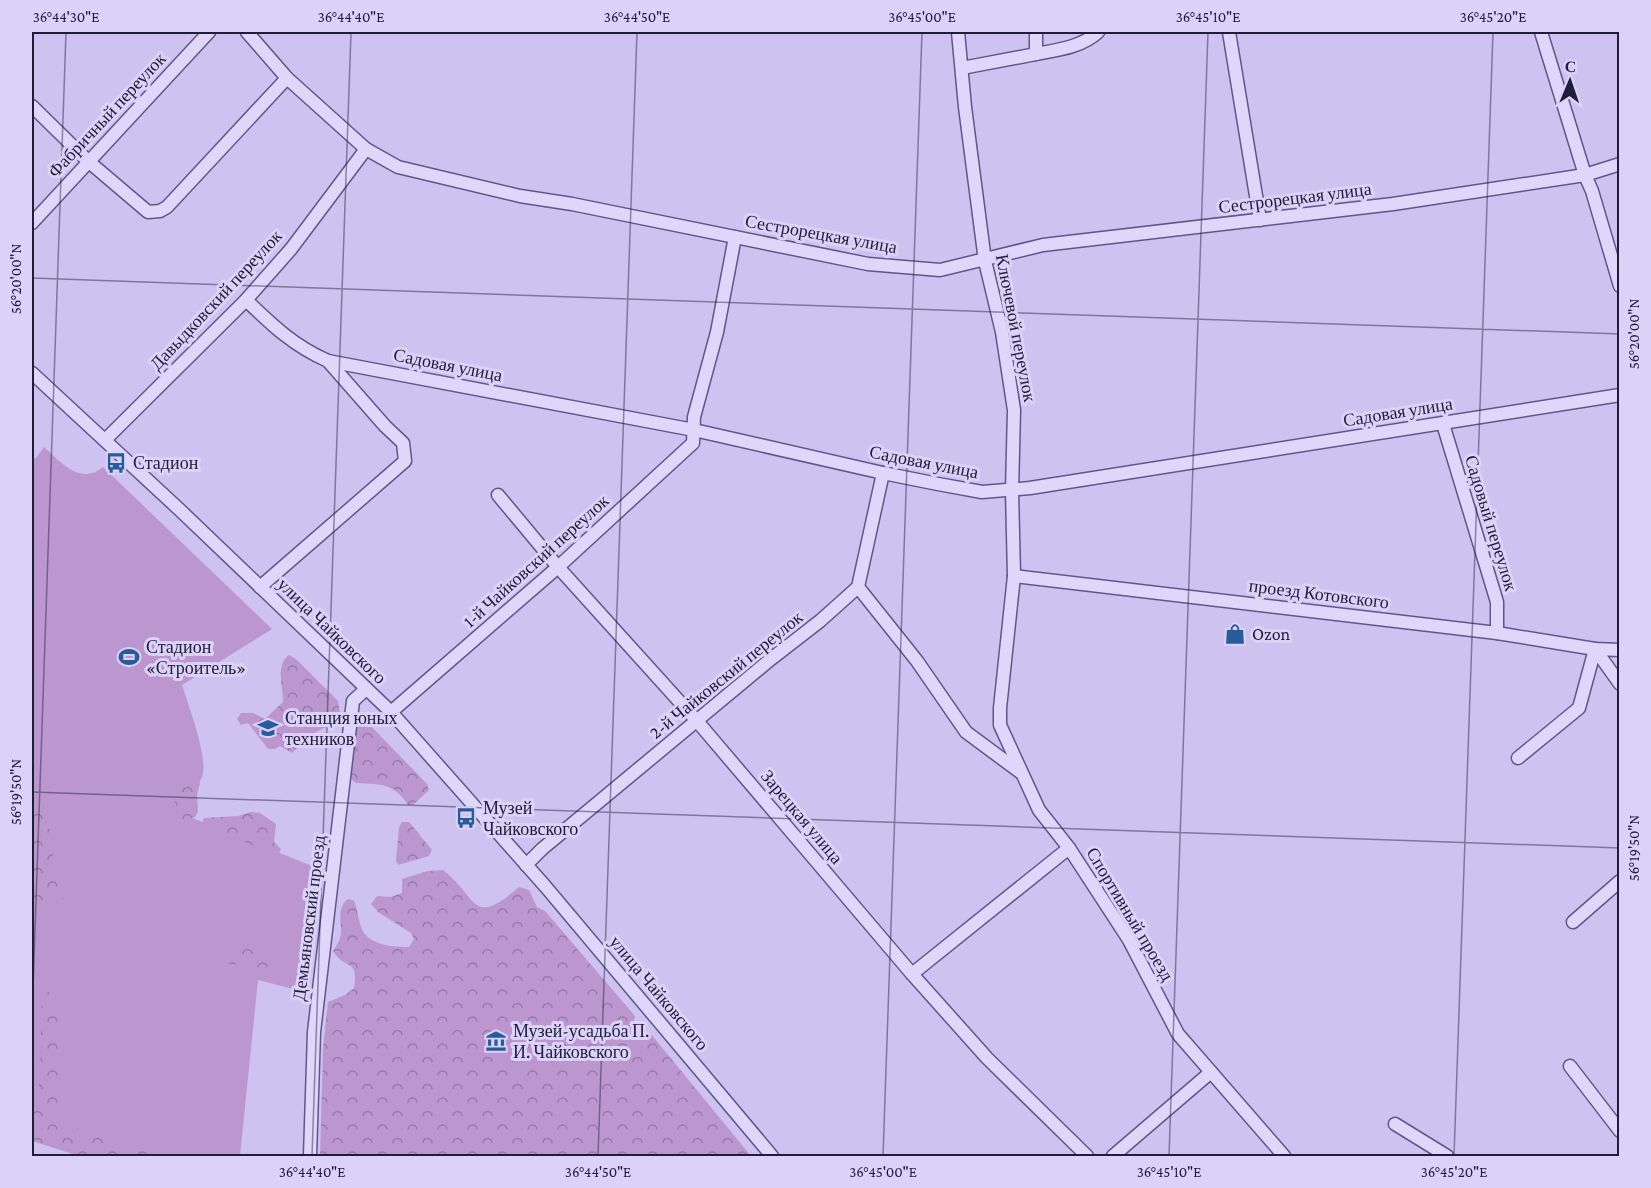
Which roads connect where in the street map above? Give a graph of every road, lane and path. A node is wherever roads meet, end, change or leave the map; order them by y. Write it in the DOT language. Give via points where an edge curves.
graph roads {
  1 [pos="209,32"];
  2 [pos="247,32"];
  3 [pos="958,32"];
  4 [pos="1036,32"];
  5 [pos="1098,32"];
  6 [pos="1229,32"];
  7 [pos="1541,32"];
  8 [pos="1036,54"];
  9 [pos="962,68"];
  10 [pos="287,78"];
  11 [pos="32,106"];
  12 [pos="366,149"];
  13 [pos="88,161"];
  14 [pos="1620,164"];
  15 [pos="1585,175"];
  16 [pos="1260,220"];
  17 [pos="32,223"];
  18 [pos="735,237"];
  19 [pos="985,261"];
  20 [pos="1620,286"];
  21 [pos="246,300"];
  22 [pos="328,361"];
  23 [pos="32,374"];
  24 [pos="1620,395"];
  25 [pos="1443,424"];
  26 [pos="694,430"];
  27 [pos="105,440"];
  28 [pos="883,473"];
  29 [pos="1012,490"];
  30 [pos="498,495"];
  31 [pos="558,567"];
  32 [pos="1014,576"];
  33 [pos="260,587"];
  34 [pos="858,587"];
  35 [pos="1497,633"];
  36 [pos="1594,649"];
  37 [pos="1620,650"];
  38 [pos="1620,684"];
  39 [pos="366,689"];
  40 [pos="391,712"];
  41 [pos="697,721"];
  42 [pos="1518,758"];
  43 [pos="1021,772"];
  44 [pos="1070,848"];
  45 [pos="526,865"];
  46 [pos="1620,881"];
  47 [pos="1573,922"];
  48 [pos="912,974"];
  49 [pos="1570,1066"];
  50 [pos="1211,1072"];
  51 [pos="1395,1124"];
  52 [pos="1620,1131"];
  53 [pos="310,1156"];
  54 [pos="772,1156"];
  55 [pos="1087,1156"];
  56 [pos="1113,1156"];
  57 [pos="1284,1156"];
  58 [pos="1446,1156"];
  1 -- 13 [label="street, Фабричный переулок"];
  2 -- 10 [label="street, Сестрорецкая улица"];
  3 -- 9 [label="street, Ключевой переулок"];
  4 -- 8 [label="street"];
  5 -- 8 [label="street" via="1074,45"];
  6 -- 16 [label="street"];
  7 -- 15 [label="street"];
  8 -- 9 [label="street"];
  9 -- 19 [label="street, Ключевой переулок"];
  10 -- 12 [label="street, Сестрорецкая улица"];
  10 -- 13 [label="street" via="160,211 148,212"];
  11 -- 13 [label="street"];
  12 -- 18 [label="street, Сестрорецкая улица" via="409,170 520,196"];
  12 -- 21 [label="street, Давыдковский переулок" via="291,249"];
  13 -- 17 [label="street, Фабричный переулок"];
  14 -- 15 [label="street, Сестрорецкая улица"];
  15 -- 16 [label="street, Сестрорецкая улица"];
  15 -- 20 [label="street"];
  16 -- 19 [label="street, Сестрорецкая улица" via="1043,245"];
  18 -- 19 [label="street, Сестрорецкая улица" via="868,264 940,270"];
  18 -- 26 [label="street"];
  19 -- 29 [label="street, Ключевой переулок" via="1002,332 1014,410"];
  21 -- 22 [label="street, Садовая улица" via="284,336"];
  21 -- 27 [label="street, Давыдковский переулок"];
  22 -- 26 [label="street, Садовая улица"];
  22 -- 33 [label="street" via="403,443 405,461"];
  23 -- 27 [label="street, улица Чайковского"];
  24 -- 25 [label="street, Садовая улица"];
  25 -- 29 [label="street, Садовая улица"];
  25 -- 35 [label="street, Садовый переулок" via="1497,602"];
  26 -- 28 [label="street, Садовая улица"];
  26 -- 31 [label="street, 1-й Чайковский переулок" via="693,443"];
  27 -- 33 [label="street, улица Чайковского"];
  28 -- 29 [label="street, Садовая улица" via="982,492"];
  28 -- 34 [label="street"];
  29 -- 32 [label="street, Ключевой переулок"];
  30 -- 31 [label="street, Зарецкая улица"];
  31 -- 40 [label="street, 1-й Чайковский переулок"];
  31 -- 41 [label="street, Зарецкая улица"];
  32 -- 35 [label="street, проезд Котовского"];
  32 -- 43 [label="street, Ключевой переулок" via="1000,725"];
  33 -- 39 [label="street, улица Чайковского"];
  34 -- 41 [label="street, 2-й Чайковский переулок"];
  34 -- 43 [label="street" via="917,661 966,732"];
  35 -- 36 [label="street, проезд Котовского"];
  36 -- 37 [label="street, проезд Котовского"];
  36 -- 38 [label="street"];
  36 -- 42 [label="street" via="1579,708"];
  39 -- 40 [label="street, улица Чайковского"];
  39 -- 53 [label="street, Демьяновский проезд" via="353,701 335,844 314,1032"];
  40 -- 45 [label="street, улица Чайковского"];
  41 -- 45 [label="street, 2-й Чайковский переулок"];
  41 -- 48 [label="street, Зарецкая улица"];
  43 -- 44 [label="street, Спортивный проезд" via="1039,810"];
  44 -- 48 [label="street"];
  44 -- 50 [label="street, Спортивный проезд" via="1129,940 1179,1034"];
  45 -- 54 [label="street, улица Чайковского"];
  46 -- 47 [label="street"];
  48 -- 55 [label="street, Зарецкая улица" via="987,1058"];
  49 -- 52 [label="street"];
  50 -- 56 [label="street"];
  50 -- 57 [label="street, Спортивный проезд"];
  51 -- 58 [label="street"];
}
